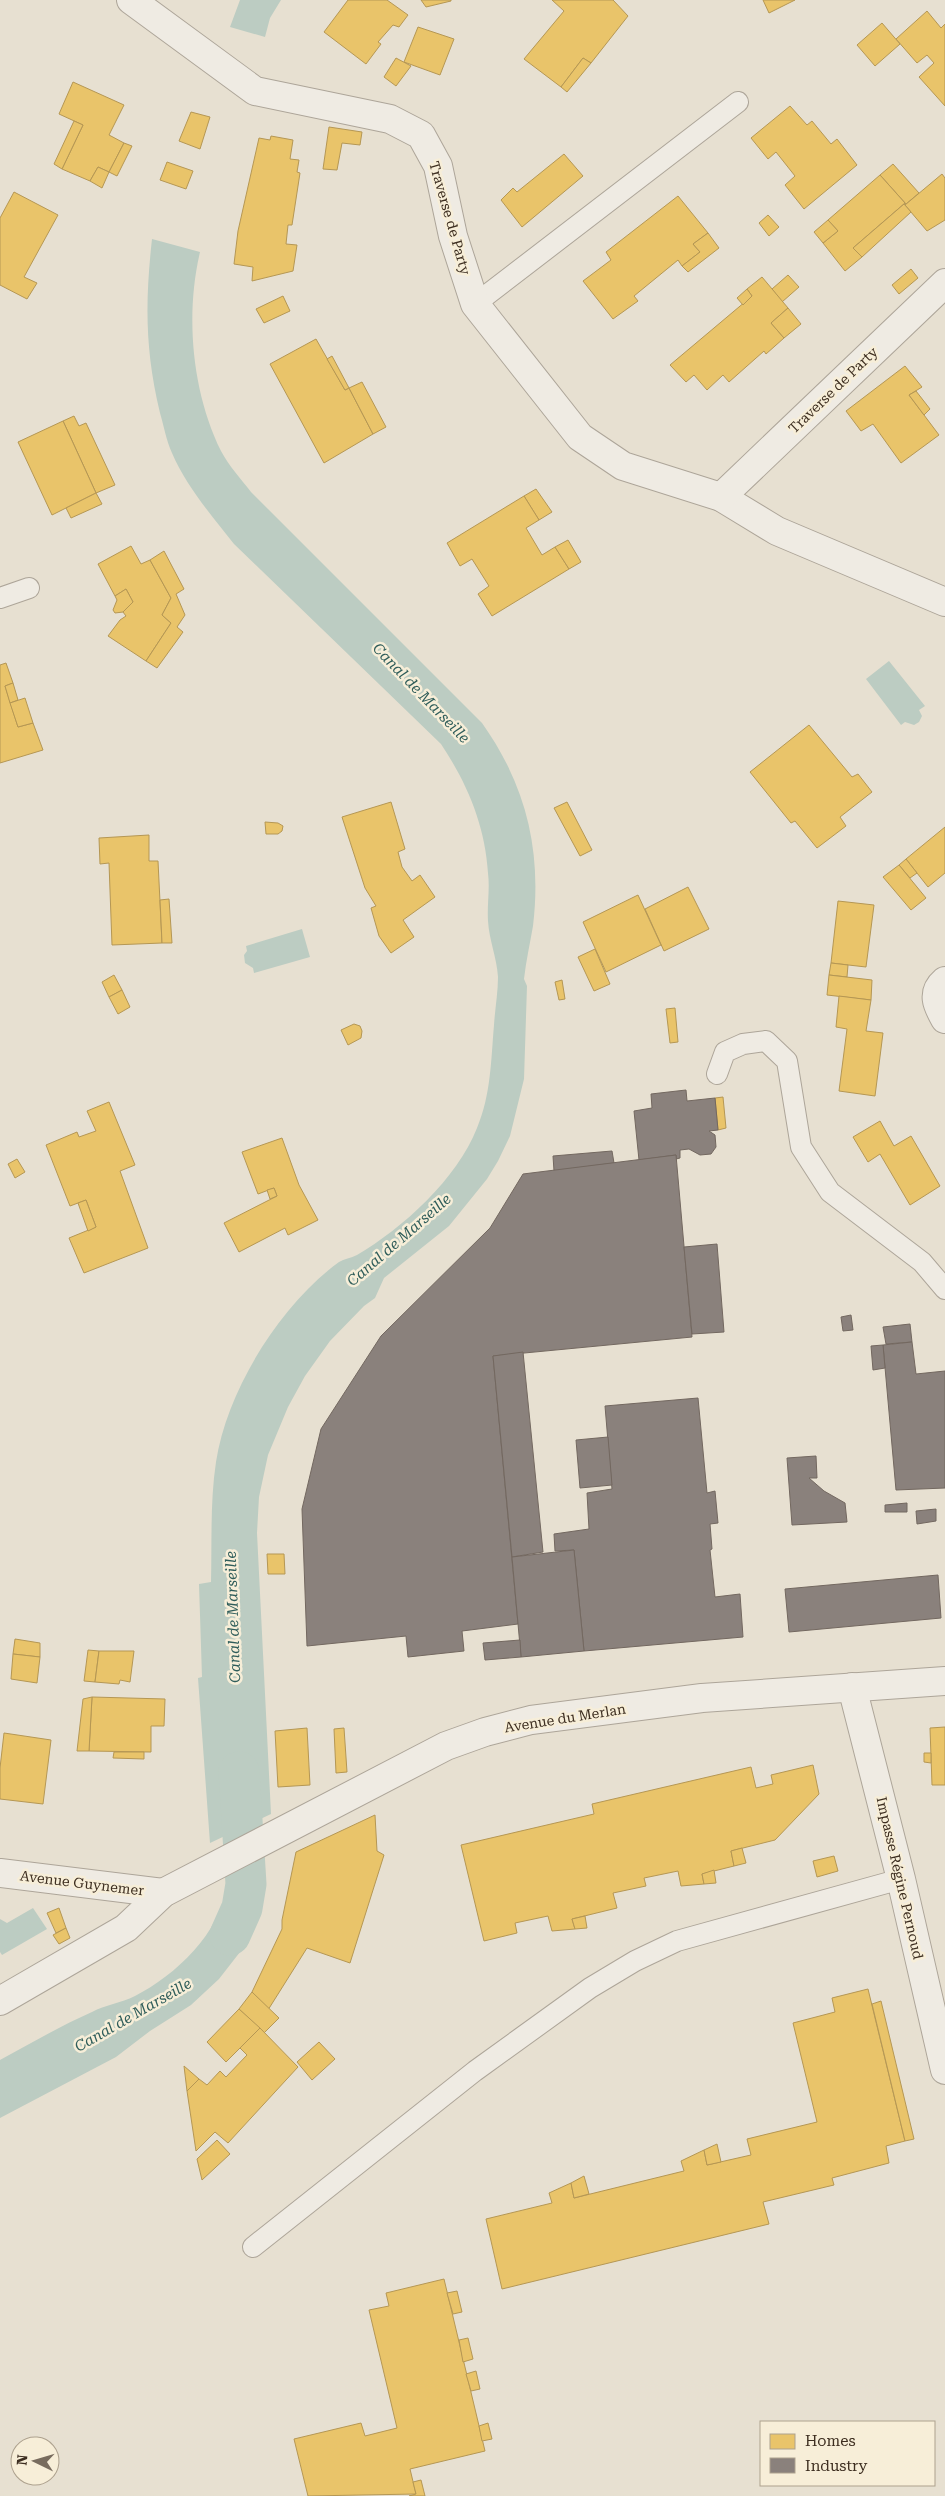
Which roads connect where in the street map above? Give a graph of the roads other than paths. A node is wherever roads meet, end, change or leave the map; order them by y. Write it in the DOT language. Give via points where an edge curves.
graph roads {
  1 [pos="131,0"];
  2 [pos="738,102"];
  3 [pos="945,283"];
  4 [pos="475,304"];
  5 [pos="721,497"];
  6 [pos="29,588"];
  7 [pos="0,598"];
  8 [pos="945,602"];
  9 [pos="945,981"];
  10 [pos="945,1019"];
  11 [pos="717,1074"];
  12 [pos="945,1289"];
  13 [pos="945,1681"];
  14 [pos="852,1687"];
  15 [pos="0,1873"];
  16 [pos="901,1879"];
  17 [pos="163,1893"];
  18 [pos="0,2001"];
  19 [pos="945,2070"];
  20 [pos="253,2247"];
  1 -- 4 [label="street, Traverse de Party" via="255,91 390,120 421,136 438,166 453,236"];
  2 -- 4 [label="lane"];
  3 -- 5 [label="street, Traverse de Party"];
  4 -- 5 [label="street, Traverse de Party" via="580,437 623,466"];
  5 -- 8 [label="street, Traverse de Party" via="777,531"];
  6 -- 7 [label="lane"];
  9 -- 10 [label="street" via="936,992 935,1001"];
  11 -- 12 [label="lane" via="725,1052 743,1044 766,1041 787,1061 801,1147 830,1192 922,1262"];
  13 -- 14 [label="street, Avenue du Merlan"];
  14 -- 16 [label="street, Impasse Régine Pernoud"];
  14 -- 17 [label="street, Avenue du Merlan" via="702,1698 521,1723 485,1732 446,1746"];
  15 -- 17 [label="street, Avenue Guynemer"];
  16 -- 19 [label="street, Impasse Régine Pernoud"];
  16 -- 20 [label="lane" via="677,1941 635,1961 590,1988 475,2071"];
  17 -- 18 [label="street, Avenue du Merlan" via="126,1928"];
}
